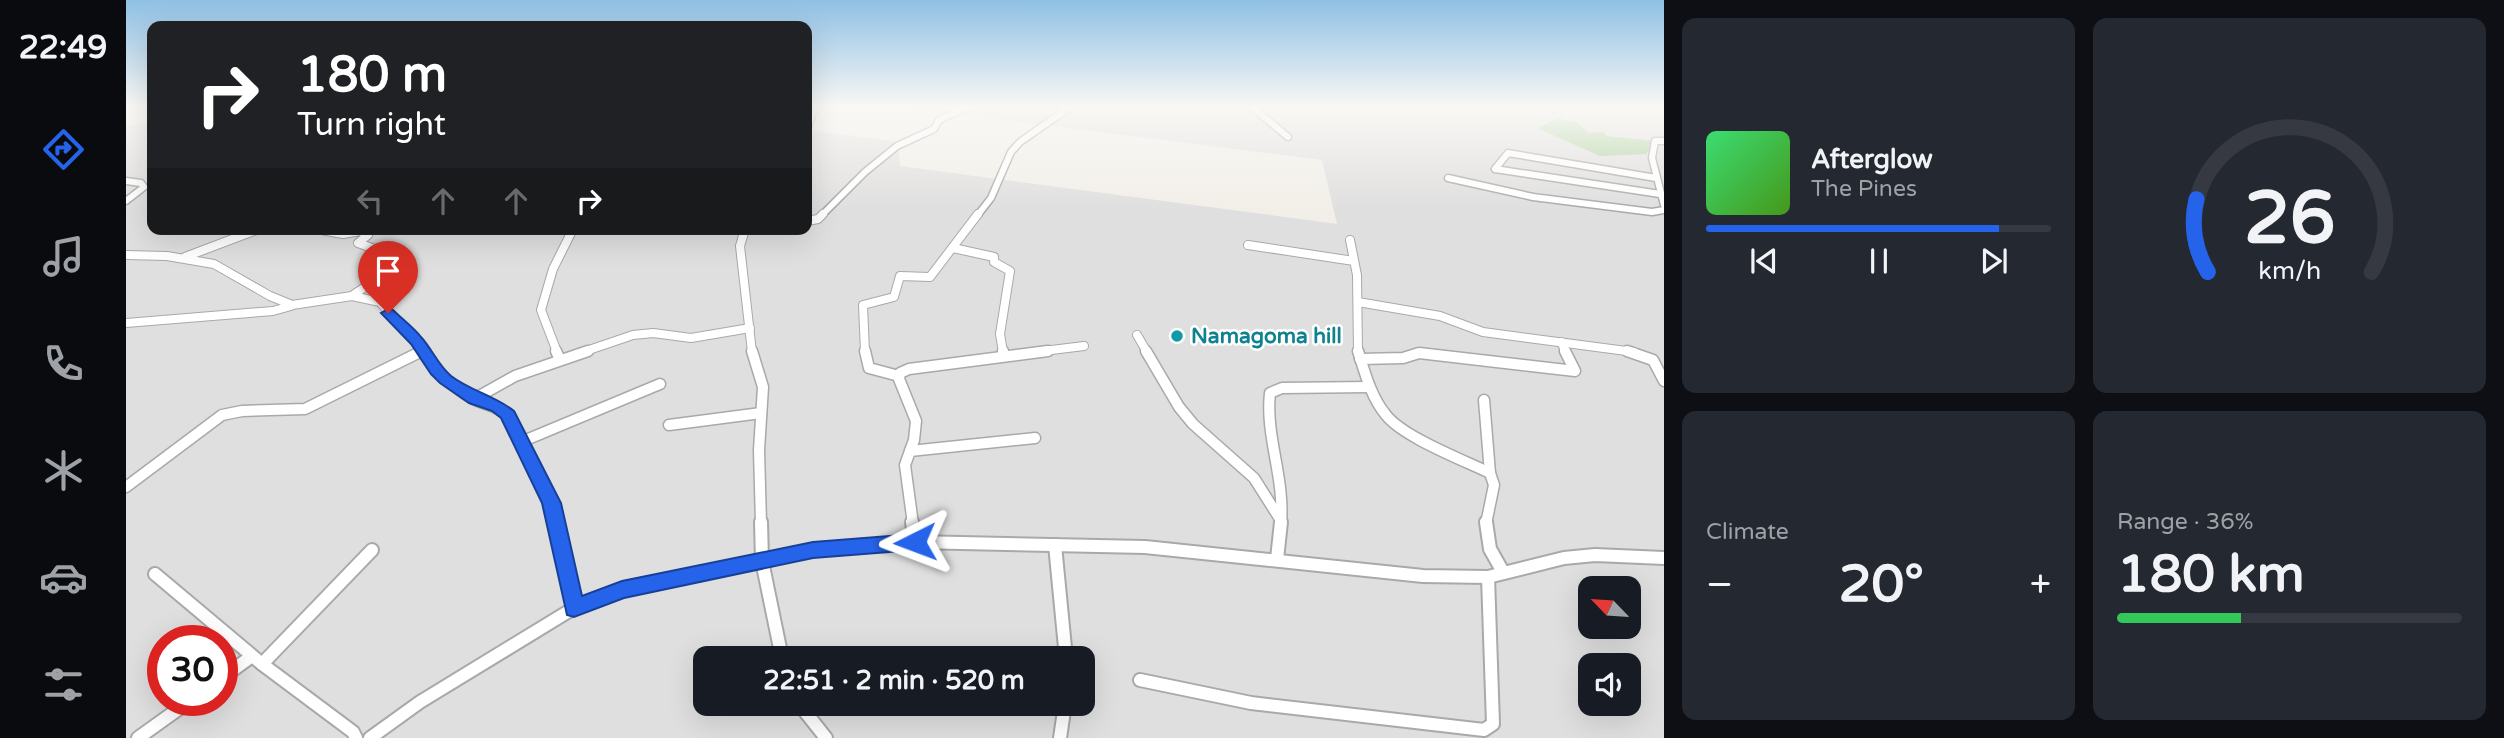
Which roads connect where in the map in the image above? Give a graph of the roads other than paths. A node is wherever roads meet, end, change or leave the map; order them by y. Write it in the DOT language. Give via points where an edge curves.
graph roads {
  1 [pos="907,141"];
  2 [pos="1024,141"];
  3 [pos="1655,141"];
  4 [pos="1448,178"];
  5 [pos="1656,178"];
  6 [pos="126,181"];
  7 [pos="1660,194"];
  8 [pos="126,201"];
  9 [pos="1664,208"];
  10 [pos="812,220"];
  11 [pos="243,235"];
  12 [pos="367,235"];
  13 [pos="570,235"];
  14 [pos="743,235"];
  15 [pos="1350,240"];
  16 [pos="1248,245"];
  17 [pos="953,248"];
  18 [pos="126,255"];
  19 [pos="184,258"];
  20 [pos="1354,261"];
  21 [pos="352,296"];
  22 [pos="1358,302"];
  23 [pos="292,305"];
  24 [pos="126,323"];
  25 [pos="750,328"];
  26 [pos="1137,335"];
  27 [pos="1561,342"];
  28 [pos="1084,346"];
  29 [pos="422,351"];
  30 [pos="1004,355"];
  31 [pos="1360,359"];
  32 [pos="560,360"];
  33 [pos="899,376"];
  34 [pos="1664,381"];
  35 [pos="660,384"];
  36 [pos="1369,387"];
  37 [pos="474,399"];
  38 [pos="1483,400"];
  39 [pos="761,413"];
  40 [pos="669,425"];
  41 [pos="1035,438"];
  42 [pos="521,442"];
  43 [pos="910,451"];
  44 [pos="1490,473"];
  45 [pos="126,486"];
  46 [pos="1280,519"];
  47 [pos="915,542"];
  48 [pos="1055,545"];
  49 [pos="372,550"];
  50 [pos="1664,558"];
  51 [pos="1277,559"];
  52 [pos="762,561"];
  53 [pos="1503,572"];
  54 [pos="155,574"];
  55 [pos="1488,577"];
  56 [pos="574,608"];
  57 [pos="780,646"];
  58 [pos="1065,646"];
  59 [pos="257,660"];
  60 [pos="238,670"];
  61 [pos="1140,680"];
  62 [pos="169,716"];
  63 [pos="809,716"];
  64 [pos="1063,716"];
  65 [pos="138,738"];
  66 [pos="356,738"];
  67 [pos="370,738"];
  68 [pos="827,738"];
  69 [pos="1059,738"];
  1 -- 10 [label="street"];
  2 -- 17 [label="street" via="1011,152 991,198"];
  3 -- 5 [label="street"];
  4 -- 9 [label="street" via="1533,197 1652,212"];
  5 -- 7 [label="street"];
  5 -- 7 [label="street" via="1508,153 1495,169"];
  6 -- 8 [label="street" via="144,187"];
  7 -- 9 [label="street"];
  11 -- 19 [label="street"];
  12 -- 21 [label="street" via="358,243 391,255 396,264"];
  13 -- 32 [label="street" via="553,269 541,310"];
  14 -- 25 [label="street" via="740,246"];
  15 -- 20 [label="street"];
  16 -- 20 [label="street"];
  17 -- 30 [label="street" via="994,257 993,262 1010,271 1010,296 999,343"];
  17 -- 33 [label="street" via="930,277 900,276 894,297 861,308 869,368"];
  18 -- 19 [label="street"];
  19 -- 23 [label="street" via="214,264"];
  20 -- 22 [label="street"];
  21 -- 23 [label="street"];
  21 -- 29 [label="street" via="380,302"];
  22 -- 27 [label="street" via="1453,319 1483,332"];
  22 -- 31 [label="street"];
  23 -- 24 [label="street" via="272,311"];
  25 -- 32 [label="street" via="691,338 653,332 633,335"];
  25 -- 39 [label="street" via="762,387"];
  26 -- 46 [label="street" via="1179,407 1254,478"];
  27 -- 31 [label="street" via="1575,371 1419,354"];
  27 -- 34 [label="street" via="1641,355 1653,360"];
  28 -- 30 [label="street"];
  29 -- 37 [label="street" via="446,380"];
  29 -- 45 [label="street" via="305,409 222,415"];
  30 -- 33 [label="street" via="909,369"];
  31 -- 36 [label="street"];
  32 -- 37 [label="street" via="515,376"];
  33 -- 43 [label="street" via="916,421"];
  35 -- 42 [label="street"];
  36 -- 44 [label="street" via="1387,417"];
  36 -- 46 [label="street" via="1282,388 1270,393 1283,491"];
  37 -- 42 [label="street" via="508,415"];
  38 -- 44 [label="street"];
  39 -- 40 [label="street"];
  39 -- 52 [label="street"];
  41 -- 43 [label="street"];
  42 -- 56 [label="street" via="551,503"];
  43 -- 47 [label="street" via="905,465"];
  44 -- 53 [label="street" via="1495,490 1488,506 1487,543"];
  46 -- 51 [label="street"];
  47 -- 48 [label="street"];
  47 -- 52 [label="street" via="842,547"];
  48 -- 51 [label="street" via="1145,547"];
  48 -- 58 [label="street"];
  49 -- 59 [label="street"];
  50 -- 53 [label="street" via="1595,555"];
  51 -- 55 [label="street" via="1423,576"];
  52 -- 56 [label="street" via="622,590"];
  52 -- 57 [label="street"];
  53 -- 55 [label="street"];
  54 -- 59 [label="street"];
  55 -- 61 [label="street" via="1493,724 1484,730 1251,703"];
  56 -- 67 [label="street"];
  59 -- 60 [label="street"];
  59 -- 66 [label="street"];
  62 -- 65 [label="street"];
  63 -- 68 [label="street"];
  64 -- 69 [label="street"];
}
